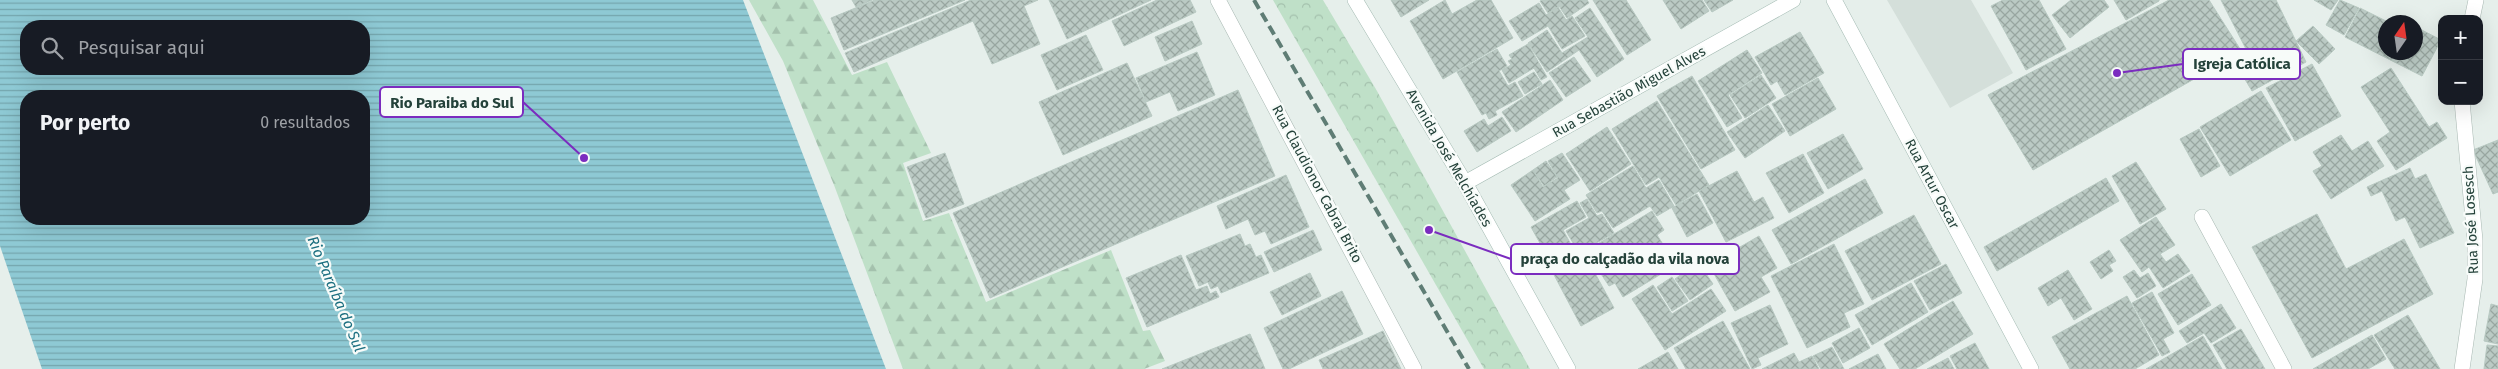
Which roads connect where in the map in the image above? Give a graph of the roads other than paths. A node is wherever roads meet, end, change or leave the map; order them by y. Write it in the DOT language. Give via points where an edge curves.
graph roads {
  1 [pos="1218,0"];
  2 [pos="1355,0"];
  3 [pos="1793,0"];
  4 [pos="1834,0"];
  5 [pos="2476,0"];
  6 [pos="2473,15"];
  7 [pos="2462,105"];
  8 [pos="1465,183"];
  9 [pos="2202,217"];
  10 [pos="1414,369"];
  11 [pos="1568,369"];
  12 [pos="2031,369"];
  13 [pos="2284,369"];
  14 [pos="2462,369"];
  1 -- 10 [label="street, Rua Claudionor Cabral Brito"];
  2 -- 8 [label="street, Avenida José Melchíades"];
  3 -- 8 [label="street, Rua Sebastião Miguel Alves"];
  4 -- 12 [label="street, Rua Artur Oscar"];
  5 -- 6 [label="street"];
  7 -- 14 [label="street, Rua José Losesch" via="2475,240 2475,279"];
  8 -- 11 [label="street, Avenida José Melchíades"];
  9 -- 13 [label="street"];
}
